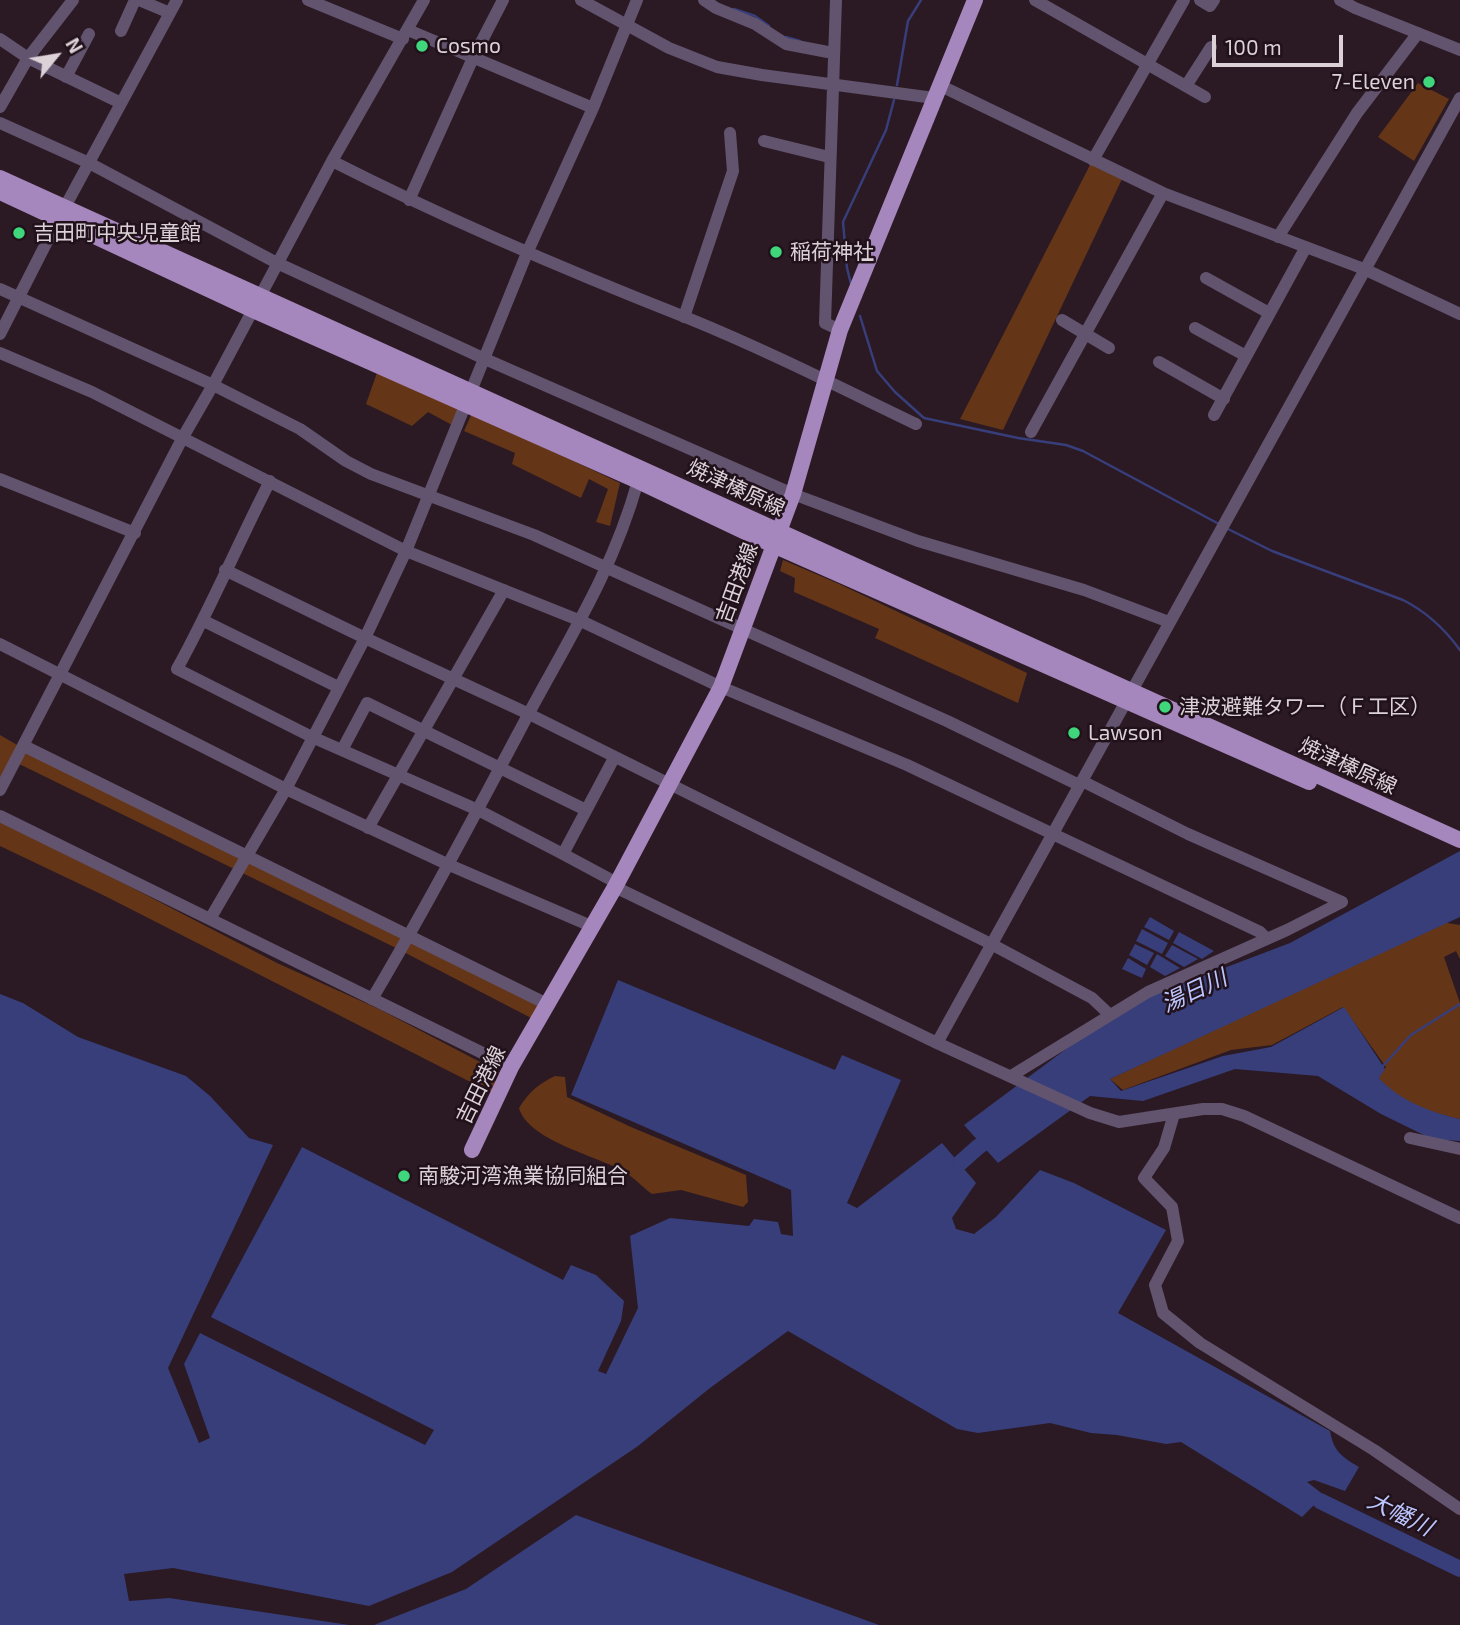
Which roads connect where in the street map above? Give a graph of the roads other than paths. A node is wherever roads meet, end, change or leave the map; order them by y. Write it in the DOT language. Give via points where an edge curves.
graph roads {
  1 [pos="73,0"];
  2 [pos="83,0"];
  3 [pos="137,0"];
  4 [pos="177,0"];
  5 [pos="424,0"];
  6 [pos="503,0"];
  7 [pos="581,0"];
  8 [pos="637,0"];
  9 [pos="704,0"];
  10 [pos="836,0"];
  11 [pos="975,0"];
  12 [pos="1035,0"];
  13 [pos="1184,0"];
  14 [pos="1200,0"];
  15 [pos="1214,0"];
  16 [pos="1340,0"];
  17 [pos="315,1"];
  18 [pos="170,13"];
  19 [pos="626,25"];
  20 [pos="121,31"];
  21 [pos="1418,33"];
  22 [pos="89,34"];
  23 [pos="405,34"];
  24 [pos="0,38"];
  25 [pos="1211,47"];
  26 [pos="1460,50"];
  27 [pos="833,53"];
  28 [pos="28,58"];
  29 [pos="473,58"];
  30 [pos="1146,62"];
  31 [pos="66,77"];
  32 [pos="832,83"];
  33 [pos="1186,86"];
  34 [pos="936,92"];
  35 [pos="1205,97"];
  36 [pos="1460,98"];
  37 [pos="121,103"];
  38 [pos="0,107"];
  39 [pos="593,108"];
  40 [pos="0,123"];
  41 [pos="730,133"];
  42 [pos="764,141"];
  43 [pos="829,156"];
  44 [pos="1093,160"];
  45 [pos="332,161"];
  46 [pos="89,163"];
  47 [pos="0,178"];
  48 [pos="0,192"];
  49 [pos="1163,193"];
  50 [pos="409,200"];
  51 [pos="62,212"];
  52 [pos="1278,237"];
  53 [pos="1306,247"];
  54 [pos="527,253"];
  55 [pos="277,263"];
  56 [pos="1364,269"];
  57 [pos="1206,278"];
  58 [pos="0,289"];
  59 [pos="19,298"];
  60 [pos="256,303"];
  61 [pos="1269,313"];
  62 [pos="1460,314"];
  63 [pos="684,317"];
  64 [pos="1062,320"];
  65 [pos="1195,328"];
  66 [pos="840,330"];
  67 [pos="0,334"];
  68 [pos="1086,334"];
  69 [pos="1109,348"];
  70 [pos="0,353"];
  71 [pos="1247,356"];
  72 [pos="485,359"];
  73 [pos="1158,362"];
  74 [pos="824,380"];
  75 [pos="213,385"];
  76 [pos="470,397"];
  77 [pos="1224,399"];
  78 [pos="1214,415"];
  79 [pos="916,424"];
  80 [pos="1031,432"];
  81 [pos="183,437"];
  82 [pos="0,479"];
  83 [pos="270,481"];
  84 [pos="638,481"];
  85 [pos="793,494"];
  86 [pos="429,497"];
  87 [pos="135,533"];
  88 [pos="776,538"];
  89 [pos="406,551"];
  90 [pos="607,569"];
  91 [pos="225,570"];
  92 [pos="503,590"];
  93 [pos="204,621"];
  94 [pos="582,621"];
  95 [pos="1169,622"];
  96 [pos="743,629"];
  97 [pos="365,638"];
  98 [pos="0,645"];
  99 [pos="61,676"];
  100 [pos="454,679"];
  101 [pos="338,687"];
  102 [pos="721,687"];
  103 [pos="1130,696"];
  104 [pos="529,714"];
  105 [pos="423,730"];
  106 [pos="312,737"];
  107 [pos="24,746"];
  108 [pos="342,750"];
  109 [pos="614,758"];
  110 [pos="500,769"];
  111 [pos="398,774"];
  112 [pos="1081,783"];
  113 [pos="669,784"];
  114 [pos="286,789"];
  115 [pos="0,790"];
  116 [pos="478,810"];
  117 [pos="586,810"];
  118 [pos="0,816"];
  119 [pos="368,828"];
  120 [pos="1054,834"];
  121 [pos="1457,839"];
  122 [pos="564,854"];
  123 [pos="247,856"];
  124 [pos="447,864"];
  125 [pos="616,885"];
  126 [pos="210,919"];
  127 [pos="591,926"];
  128 [pos="409,937"];
  129 [pos="1267,939"];
  130 [pos="993,945"];
  131 [pos="372,999"];
  132 [pos="547,1004"];
  133 [pos="1110,1015"];
  134 [pos="937,1043"];
  135 [pos="511,1067"];
  136 [pos="1013,1077"];
  137 [pos="1174,1114"];
  138 [pos="1410,1138"];
  139 [pos="1460,1149"];
  140 [pos="472,1150"];
  141 [pos="1460,1218"];
  142 [pos="1460,1509"];
  1 -- 2 [label="street"];
  1 -- 28 [label="street"];
  3 -- 18 [label="street"];
  3 -- 20 [label="street"];
  4 -- 18 [label="street"];
  5 -- 23 [label="street"];
  6 -- 29 [label="street"];
  7 -- 19 [label="street"];
  8 -- 19 [label="street"];
  9 -- 27 [label="street" via="786,44"];
  10 -- 27 [label="street"];
  11 -- 34 [label="main road, 吉田港線"];
  12 -- 30 [label="street"];
  13 -- 30 [label="street"];
  14 -- 15 [label="street" via="1210,6"];
  16 -- 21 [label="street"];
  17 -- 23 [label="street"];
  18 -- 37 [label="street"];
  19 -- 32 [label="street" via="717,67"];
  19 -- 39 [label="street"];
  21 -- 26 [label="street"];
  21 -- 52 [label="street" via="1357,113"];
  22 -- 31 [label="street"];
  23 -- 29 [label="street"];
  23 -- 45 [label="street"];
  24 -- 28 [label="street"];
  25 -- 33 [label="street"];
  27 -- 32 [label="street"];
  28 -- 31 [label="street"];
  28 -- 38 [label="street"];
  29 -- 39 [label="street"];
  29 -- 50 [label="street"];
  30 -- 33 [label="street"];
  30 -- 44 [label="street"];
  31 -- 37 [label="street"];
  32 -- 34 [label="street"];
  32 -- 43 [label="street"];
  33 -- 35 [label="street"];
  34 -- 44 [label="street"];
  34 -- 66 [label="main road, 吉田港線"];
  36 -- 56 [label="street"];
  37 -- 46 [label="street"];
  39 -- 54 [label="street"];
  40 -- 46 [label="street"];
  41 -- 63 [label="street" via="733,172"];
  42 -- 43 [label="street"];
  43 -- 66 [label="street" via="825,323"];
  44 -- 49 [label="street"];
  45 -- 50 [label="street"];
  45 -- 55 [label="street"];
  46 -- 51 [label="street"];
  46 -- 55 [label="street"];
  47 -- 51 [label="main road, 焼津榛原線"];
  48 -- 51 [label="main road, 焼津榛原線"];
  49 -- 52 [label="street"];
  49 -- 68 [label="street"];
  50 -- 54 [label="street"];
  51 -- 59 [label="street"];
  51 -- 60 [label="main road, 焼津榛原線"];
  52 -- 53 [label="street"];
  53 -- 56 [label="street"];
  53 -- 61 [label="street"];
  54 -- 63 [label="street"];
  54 -- 72 [label="street"];
  55 -- 60 [label="street"];
  55 -- 72 [label="street"];
  56 -- 62 [label="street"];
  56 -- 95 [label="street"];
  57 -- 61 [label="street"];
  58 -- 59 [label="street"];
  59 -- 67 [label="street"];
  59 -- 75 [label="street"];
  60 -- 75 [label="street"];
  60 -- 76 [label="main road, 焼津榛原線"];
  61 -- 71 [label="street"];
  63 -- 74 [label="street"];
  64 -- 68 [label="street"];
  65 -- 71 [label="street"];
  66 -- 74 [label="main road, 吉田港線"];
  68 -- 69 [label="street"];
  68 -- 80 [label="street"];
  70 -- 81 [label="street"];
  71 -- 77 [label="street"];
  72 -- 76 [label="street"];
  72 -- 85 [label="street"];
  73 -- 77 [label="street"];
  74 -- 79 [label="street"];
  74 -- 85 [label="main road, 吉田港線"];
  75 -- 81 [label="street"];
  75 -- 86 [label="street" via="300,429 371,474"];
  76 -- 84 [label="main road, 焼津榛原線"];
  76 -- 86 [label="street"];
  76 -- 88 [label="main road, 焼津榛原線"];
  77 -- 78 [label="street"];
  81 -- 83 [label="street"];
  81 -- 87 [label="street"];
  82 -- 87 [label="street"];
  83 -- 89 [label="street"];
  83 -- 91 [label="street"];
  84 -- 88 [label="main road, 焼津榛原線"];
  84 -- 90 [label="street"];
  85 -- 88 [label="main road, 吉田港線"];
  85 -- 95 [label="street" via="918,541 1084,590"];
  86 -- 89 [label="street"];
  86 -- 90 [label="street" via="534,535"];
  87 -- 99 [label="street"];
  88 -- 96 [label="main road, 吉田港線"];
  88 -- 103 [label="main road, 焼津榛原線"];
  89 -- 92 [label="street"];
  89 -- 97 [label="street"];
  90 -- 94 [label="street"];
  90 -- 96 [label="street"];
  91 -- 93 [label="street"];
  91 -- 97 [label="street"];
  92 -- 94 [label="street"];
  92 -- 100 [label="street"];
  93 -- 101 [label="street"];
  93 -- 106 [label="street" via="177,669"];
  94 -- 102 [label="street"];
  94 -- 104 [label="street"];
  95 -- 103 [label="street"];
  96 -- 102 [label="main road, 吉田港線"];
  96 -- 112 [label="street"];
  97 -- 100 [label="street"];
  97 -- 101 [label="street"];
  98 -- 99 [label="street"];
  99 -- 107 [label="street"];
  99 -- 114 [label="street"];
  100 -- 104 [label="street"];
  100 -- 105 [label="street"];
  101 -- 106 [label="street"];
  102 -- 113 [label="main road, 吉田港線"];
  102 -- 120 [label="street" via="908,765"];
  103 -- 112 [label="street"];
  103 -- 121 [label="main road, 焼津榛原線" via="1282,771"];
  104 -- 109 [label="street"];
  104 -- 110 [label="street"];
  105 -- 108 [label="street" via="368,703"];
  105 -- 110 [label="street"];
  105 -- 111 [label="street"];
  106 -- 108 [label="street"];
  106 -- 114 [label="street"];
  107 -- 115 [label="street"];
  107 -- 123 [label="street"];
  108 -- 111 [label="street"];
  109 -- 113 [label="street"];
  109 -- 117 [label="street"];
  110 -- 116 [label="street"];
  110 -- 117 [label="street"];
  111 -- 116 [label="street"];
  111 -- 119 [label="street"];
  112 -- 120 [label="street"];
  112 -- 129 [label="street" via="1342,902"];
  113 -- 125 [label="main road, 吉田港線"];
  113 -- 130 [label="street"];
  114 -- 119 [label="street"];
  114 -- 123 [label="street"];
  116 -- 122 [label="street"];
  116 -- 124 [label="street"];
  117 -- 122 [label="street"];
  118 -- 126 [label="street"];
  119 -- 124 [label="street"];
  120 -- 129 [label="street"];
  120 -- 130 [label="street"];
  122 -- 125 [label="street"];
  123 -- 126 [label="street"];
  123 -- 128 [label="street"];
  124 -- 127 [label="street"];
  124 -- 128 [label="street"];
  125 -- 127 [label="main road, 吉田港線"];
  125 -- 134 [label="street"];
  126 -- 131 [label="street"];
  127 -- 132 [label="main road, 吉田港線"];
  128 -- 131 [label="street"];
  128 -- 132 [label="street"];
  129 -- 133 [label="street" via="1148,992"];
  130 -- 133 [label="street" via="1092,998"];
  130 -- 134 [label="street"];
  131 -- 135 [label="street"];
  132 -- 135 [label="main road, 吉田港線"];
  133 -- 136 [label="street"];
  134 -- 136 [label="street"];
  135 -- 140 [label="main road, 吉田港線"];
  136 -- 137 [label="street" via="1119,1122"];
  137 -- 141 [label="street" via="1222,1109 1244,1116"];
  137 -- 142 [label="street" via="1164,1148 1144,1178 1172,1207 1178,1241 1155,1285 1163,1313 1200,1343"];
  138 -- 139 [label="street"];
}
